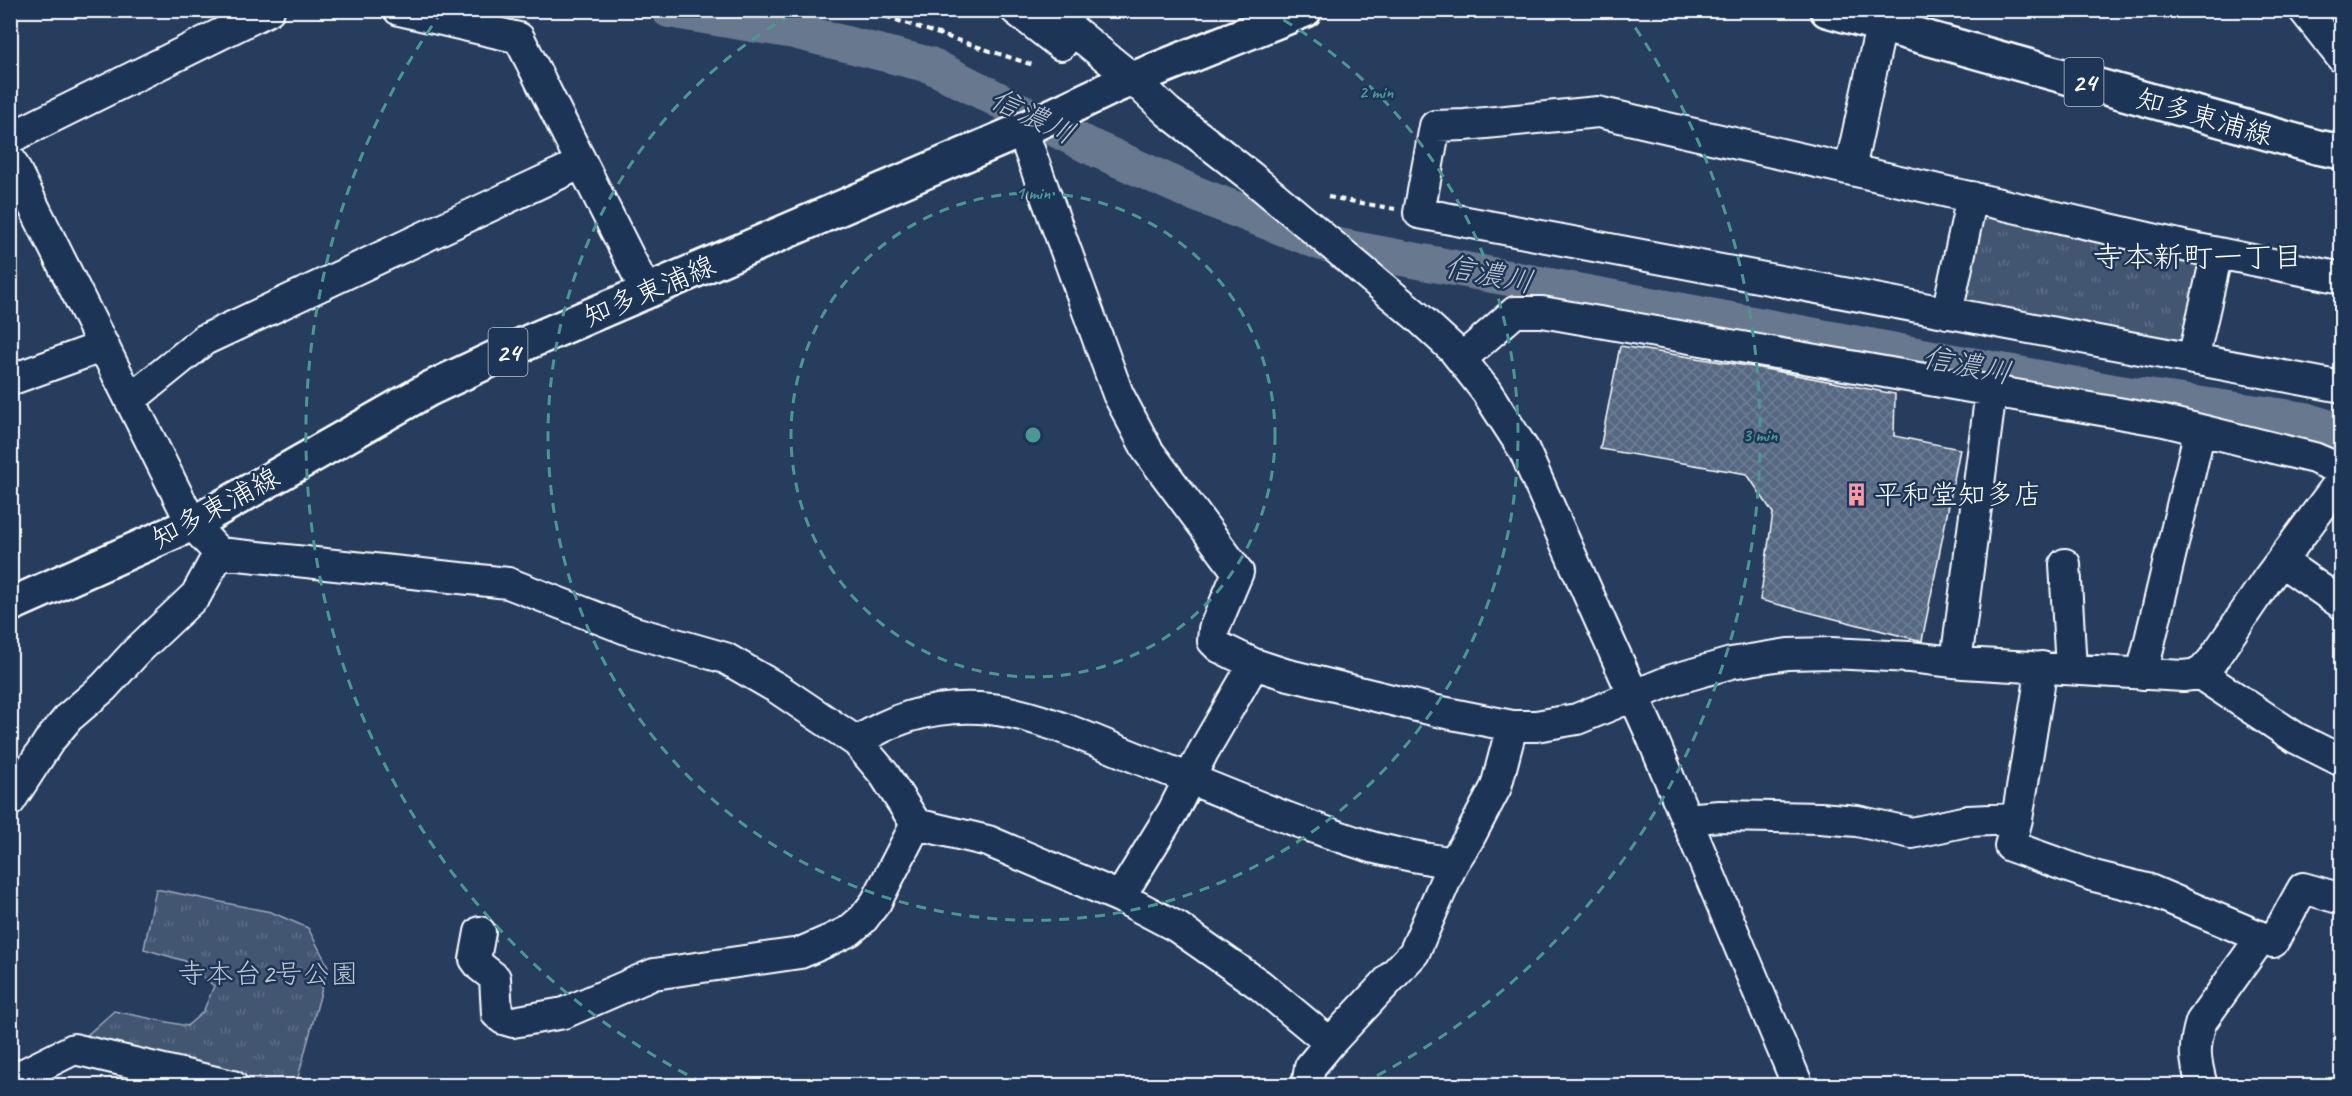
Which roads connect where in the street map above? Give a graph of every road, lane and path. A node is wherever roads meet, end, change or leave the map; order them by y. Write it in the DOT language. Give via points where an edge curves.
graph roads {
  1 [pos="269,10"];
  2 [pos="399,10"];
  3 [pos="866,10"];
  4 [pos="1016,10"];
  5 [pos="1048,10"];
  6 [pos="1305,10"];
  7 [pos="1827,10"];
  8 [pos="2304,10"];
  9 [pos="1881,26"];
  10 [pos="2342,58"];
  11 [pos="1033,65"];
  12 [pos="1124,83"];
  13 [pos="1022,130"];
  14 [pos="10,138"];
  15 [pos="2342,152"];
  16 [pos="10,159"];
  17 [pos="582,163"];
  18 [pos="1850,169"];
  19 [pos="1328,197"];
  20 [pos="1972,197"];
  21 [pos="1419,213"];
  22 [pos="2217,253"];
  23 [pos="2342,278"];
  24 [pos="646,291"];
  25 [pos="1947,313"];
  26 [pos="104,346"];
  27 [pos="1461,359"];
  28 [pos="2193,359"];
  29 [pos="10,380"];
  30 [pos="2342,387"];
  31 [pos="1990,391"];
  32 [pos="130,400"];
  33 [pos="2200,430"];
  34 [pos="2342,470"];
  35 [pos="2342,479"];
  36 [pos="192,524"];
  37 [pos="219,552"];
  38 [pos="2282,561"];
  39 [pos="2066,564"];
  40 [pos="2342,604"];
  41 [pos="10,605"];
  42 [pos="1956,662"];
  43 [pos="1254,664"];
  44 [pos="2042,667"];
  45 [pos="2071,669"];
  46 [pos="2142,674"];
  47 [pos="2200,674"];
  48 [pos="1633,697"];
  49 [pos="1512,726"];
  50 [pos="857,742"];
  51 [pos="2342,761"];
  52 [pos="1191,778"];
  53 [pos="10,801"];
  54 [pos="1686,819"];
  55 [pos="2018,819"];
  56 [pos="916,824"];
  57 [pos="1453,863"];
  58 [pos="1120,897"];
  59 [pos="2342,899"];
  60 [pos="480,932"];
  61 [pos="2262,939"];
  62 [pos="1330,1043"];
  63 [pos="150,1077"];
  64 [pos="10,1081"];
  65 [pos="233,1086"];
  66 [pos="1307,1086"];
  67 [pos="1798,1086"];
  68 [pos="2202,1086"];
  1 -- 14 [label="street"];
  2 -- 17 [label="street" via="519,38"];
  3 -- 11 [label="path"];
  4 -- 12 [label="street"];
  5 -- 12 [label="street"];
  6 -- 12 [label="main road, 知多東浦線 / 24"];
  7 -- 9 [label="main road, 知多東浦線 / 24"];
  8 -- 10 [label="street"];
  9 -- 15 [label="main road, 知多東浦線 / 24"];
  9 -- 18 [label="street"];
  12 -- 13 [label="main road, 知多東浦線 / 24"];
  12 -- 27 [label="street" via="1250,176"];
  13 -- 24 [label="main road, 知多東浦線 / 24"];
  13 -- 43 [label="street" via="1118,394 1148,451 1238,572 1214,629 1213,641"];
  16 -- 26 [label="street"];
  17 -- 24 [label="street"];
  17 -- 32 [label="street" via="204,340"];
  18 -- 20 [label="street"];
  18 -- 21 [label="street" via="1598,112 1435,126"];
  19 -- 21 [label="path"];
  20 -- 22 [label="street"];
  20 -- 25 [label="street"];
  21 -- 25 [label="street"];
  22 -- 23 [label="street"];
  22 -- 28 [label="street"];
  24 -- 36 [label="main road, 知多東浦線 / 24" via="429,388"];
  25 -- 28 [label="street"];
  26 -- 29 [label="street"];
  26 -- 32 [label="street"];
  27 -- 31 [label="street" via="1515,312 1542,312"];
  27 -- 48 [label="street" via="1524,450"];
  28 -- 30 [label="street"];
  31 -- 33 [label="street"];
  31 -- 42 [label="street"];
  32 -- 36 [label="street"];
  33 -- 34 [label="street" via="2314,458"];
  33 -- 46 [label="street"];
  35 -- 38 [label="street"];
  36 -- 37 [label="street"];
  36 -- 41 [label="main road, 知多東浦線 / 24"];
  37 -- 50 [label="street" via="508,583 634,632 725,658"];
  37 -- 53 [label="street" via="196,595 69,717"];
  38 -- 40 [label="street"];
  38 -- 47 [label="street"];
  39 -- 45 [label="street"];
  42 -- 44 [label="street"];
  42 -- 48 [label="street" via="1831,653 1788,654 1731,663 1672,680"];
  43 -- 49 [label="street"];
  43 -- 52 [label="street"];
  44 -- 45 [label="street"];
  44 -- 55 [label="street"];
  45 -- 46 [label="street"];
  46 -- 47 [label="street"];
  47 -- 51 [label="street" via="2296,738"];
  48 -- 49 [label="street" via="1577,719"];
  48 -- 54 [label="street"];
  49 -- 57 [label="street" via="1496,787"];
  50 -- 52 [label="street" via="877,728 915,714 992,709 1047,723"];
  50 -- 56 [label="street" via="884,774"];
  52 -- 57 [label="street" via="1371,847"];
  52 -- 58 [label="street"];
  54 -- 55 [label="street" via="1820,818 1912,833 1967,821"];
  54 -- 67 [label="street"];
  55 -- 61 [label="street" via="2010,846 2094,876 2147,889"];
  56 -- 58 [label="street" via="988,841"];
  56 -- 60 [label="street" via="876,902 849,931 800,953 654,974 564,1013 513,1022 497,1014 495,978 475,959"];
  57 -- 62 [label="street" via="1414,953"];
  58 -- 62 [label="street" via="1178,927 1251,978"];
  59 -- 61 [label="street" via="2303,888 2273,942"];
  61 -- 68 [label="street" via="2201,1022 2194,1058"];
  62 -- 66 [label="street" via="1310,1067"];
  63 -- 64 [label="street" via="74,1049"];
  63 -- 65 [label="street"];
}
